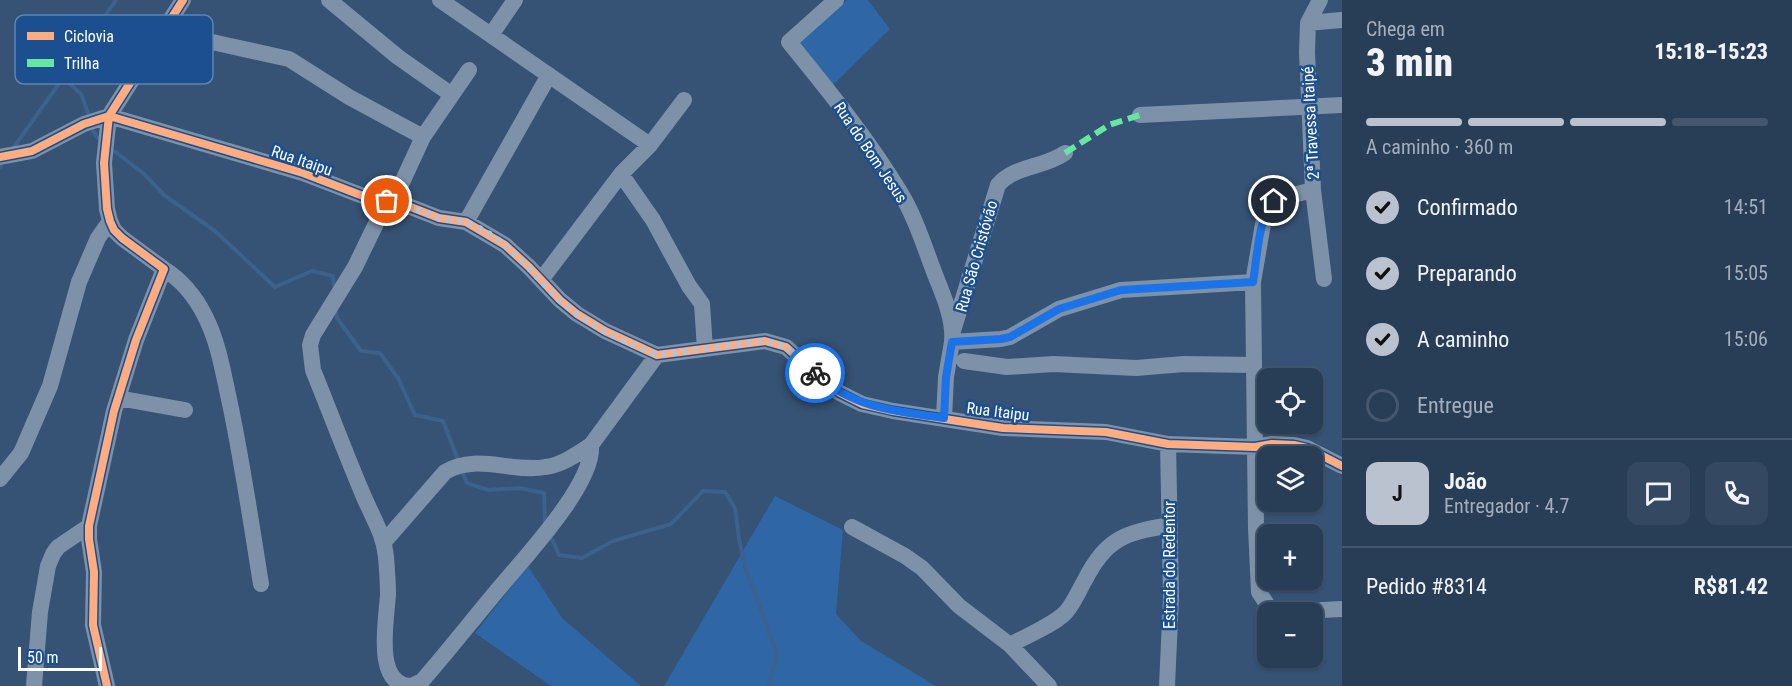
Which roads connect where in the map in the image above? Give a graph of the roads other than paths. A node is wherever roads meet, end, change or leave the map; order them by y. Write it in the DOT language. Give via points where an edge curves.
graph roads {
  1 [pos="183,0"];
  2 [pos="329,0"];
  3 [pos="440,0"];
  4 [pos="515,0"];
  5 [pos="836,0"];
  6 [pos="1320,0"];
  7 [pos="173,15"];
  8 [pos="1342,20"];
  9 [pos="1308,23"];
  10 [pos="491,35"];
  11 [pos="213,42"];
  12 [pos="469,70"];
  13 [pos="549,75"];
  14 [pos="129,84"];
  15 [pos="452,95"];
  16 [pos="684,100"];
  17 [pos="1342,105"];
  18 [pos="1309,106"];
  19 [pos="1140,115"];
  20 [pos="109,116"];
  21 [pos="423,137"];
  22 [pos="650,145"];
  23 [pos="1065,153"];
  24 [pos="0,157"];
  25 [pos="621,174"];
  26 [pos="1313,190"];
  27 [pos="390,201"];
  28 [pos="110,221"];
  29 [pos="466,222"];
  30 [pos="164,269"];
  31 [pos="1324,279"];
  32 [pos="541,280"];
  33 [pos="1253,282"];
  34 [pos="953,337"];
  35 [pos="705,349"];
  36 [pos="657,355"];
  37 [pos="964,361"];
  38 [pos="1254,365"];
  39 [pos="118,398"];
  40 [pos="185,410"];
  41 [pos="944,418"];
  42 [pos="1168,444"];
  43 [pos="591,445"];
  44 [pos="1256,447"];
  45 [pos="1342,466"];
  46 [pos="0,479"];
  47 [pos="1170,525"];
  48 [pos="89,526"];
  49 [pos="852,527"];
  50 [pos="384,542"];
  51 [pos="261,584"];
  52 [pos="1342,609"];
  53 [pos="1010,645"];
  54 [pos="33,686"];
  55 [pos="107,686"];
  56 [pos="411,686"];
  57 [pos="1049,686"];
  58 [pos="1167,686"];
  1 -- 7 [label="street"];
  2 -- 15 [label="street"];
  3 -- 10 [label="street"];
  4 -- 10 [label="street"];
  5 -- 34 [label="street, Rua do Bom Jesus" via="789,42 901,194 945,302"];
  6 -- 9 [label="street, 2ª Travessa Itaipé"];
  8 -- 9 [label="street"];
  9 -- 18 [label="street, 2ª Travessa Itaipé"];
  10 -- 13 [label="street"];
  11 -- 21 [label="street" via="289,59 349,98"];
  12 -- 15 [label="street"];
  13 -- 22 [label="street"];
  13 -- 29 [label="street"];
  14 -- 20 [label="street"];
  15 -- 21 [label="street"];
  16 -- 22 [label="street"];
  17 -- 18 [label="street"];
  18 -- 19 [label="street"];
  18 -- 26 [label="street, 2ª Travessa Itaipé"];
  20 -- 24 [label="street" via="84,124 32,151"];
  20 -- 27 [label="street, Rua Itaipu"];
  20 -- 28 [label="street" via="105,181"];
  21 -- 27 [label="street"];
  22 -- 25 [label="street"];
  23 -- 34 [label="street, Rua São Cristóvão" via="1010,174 998,185"];
  25 -- 32 [label="street"];
  25 -- 35 [label="street" via="702,304"];
  26 -- 31 [label="street"];
  26 -- 33 [label="street, 2ª Travessa Itaipé" via="1281,198 1269,206"];
  27 -- 29 [label="street, Rua Itaipu" via="440,218"];
  27 -- 50 [label="street" via="310,345 313,370"];
  28 -- 30 [label="street" via="122,238"];
  28 -- 46 [label="street" via="79,282 50,386 21,453"];
  29 -- 32 [label="street, Rua Itaipu" via="505,244"];
  30 -- 39 [label="street"];
  30 -- 51 [label="street" via="187,288 213,335 237,436"];
  32 -- 36 [label="street, Rua Itaipu" via="577,314"];
  33 -- 34 [label="street" via="1121,290 1059,309 1010,337"];
  33 -- 38 [label="street, 2ª Travessa Itaipé"];
  34 -- 41 [label="street, Rua São Cristóvão"];
  35 -- 36 [label="street, Rua Itaipu"];
  35 -- 41 [label="street, Rua Itaipu" via="774,343 786,347 820,379 862,404"];
  36 -- 43 [label="street"];
  37 -- 38 [label="street" via="1007,367"];
  38 -- 44 [label="street, 2ª Travessa Itaipé"];
  39 -- 40 [label="street"];
  39 -- 48 [label="street"];
  41 -- 42 [label="street, Rua Itaipu" via="1003,428 1106,432"];
  42 -- 44 [label="street, Rua Itaipu"];
  42 -- 47 [label="street, Estrada do Redentor"];
  43 -- 50 [label="street" via="545,468 475,464 447,470"];
  43 -- 56 [label="street" via="591,460 580,482 548,530 422,681"];
  44 -- 45 [label="street, Rua Itaipu" via="1294,445"];
  44 -- 52 [label="street, 2ª Travessa Itaipé" via="1256,528 1262,599 1282,612"];
  47 -- 53 [label="street" via="1145,530 1106,547 1067,612"];
  47 -- 58 [label="street, Estrada do Redentor" via="1172,597"];
  48 -- 54 [label="street" via="58,547 48,567"];
  48 -- 55 [label="street" via="94,572 93,625"];
  49 -- 53 [label="street" via="922,568 959,606"];
  50 -- 56 [label="street" via="388,593 386,657 393,678"];
  53 -- 57 [label="street"];
}
